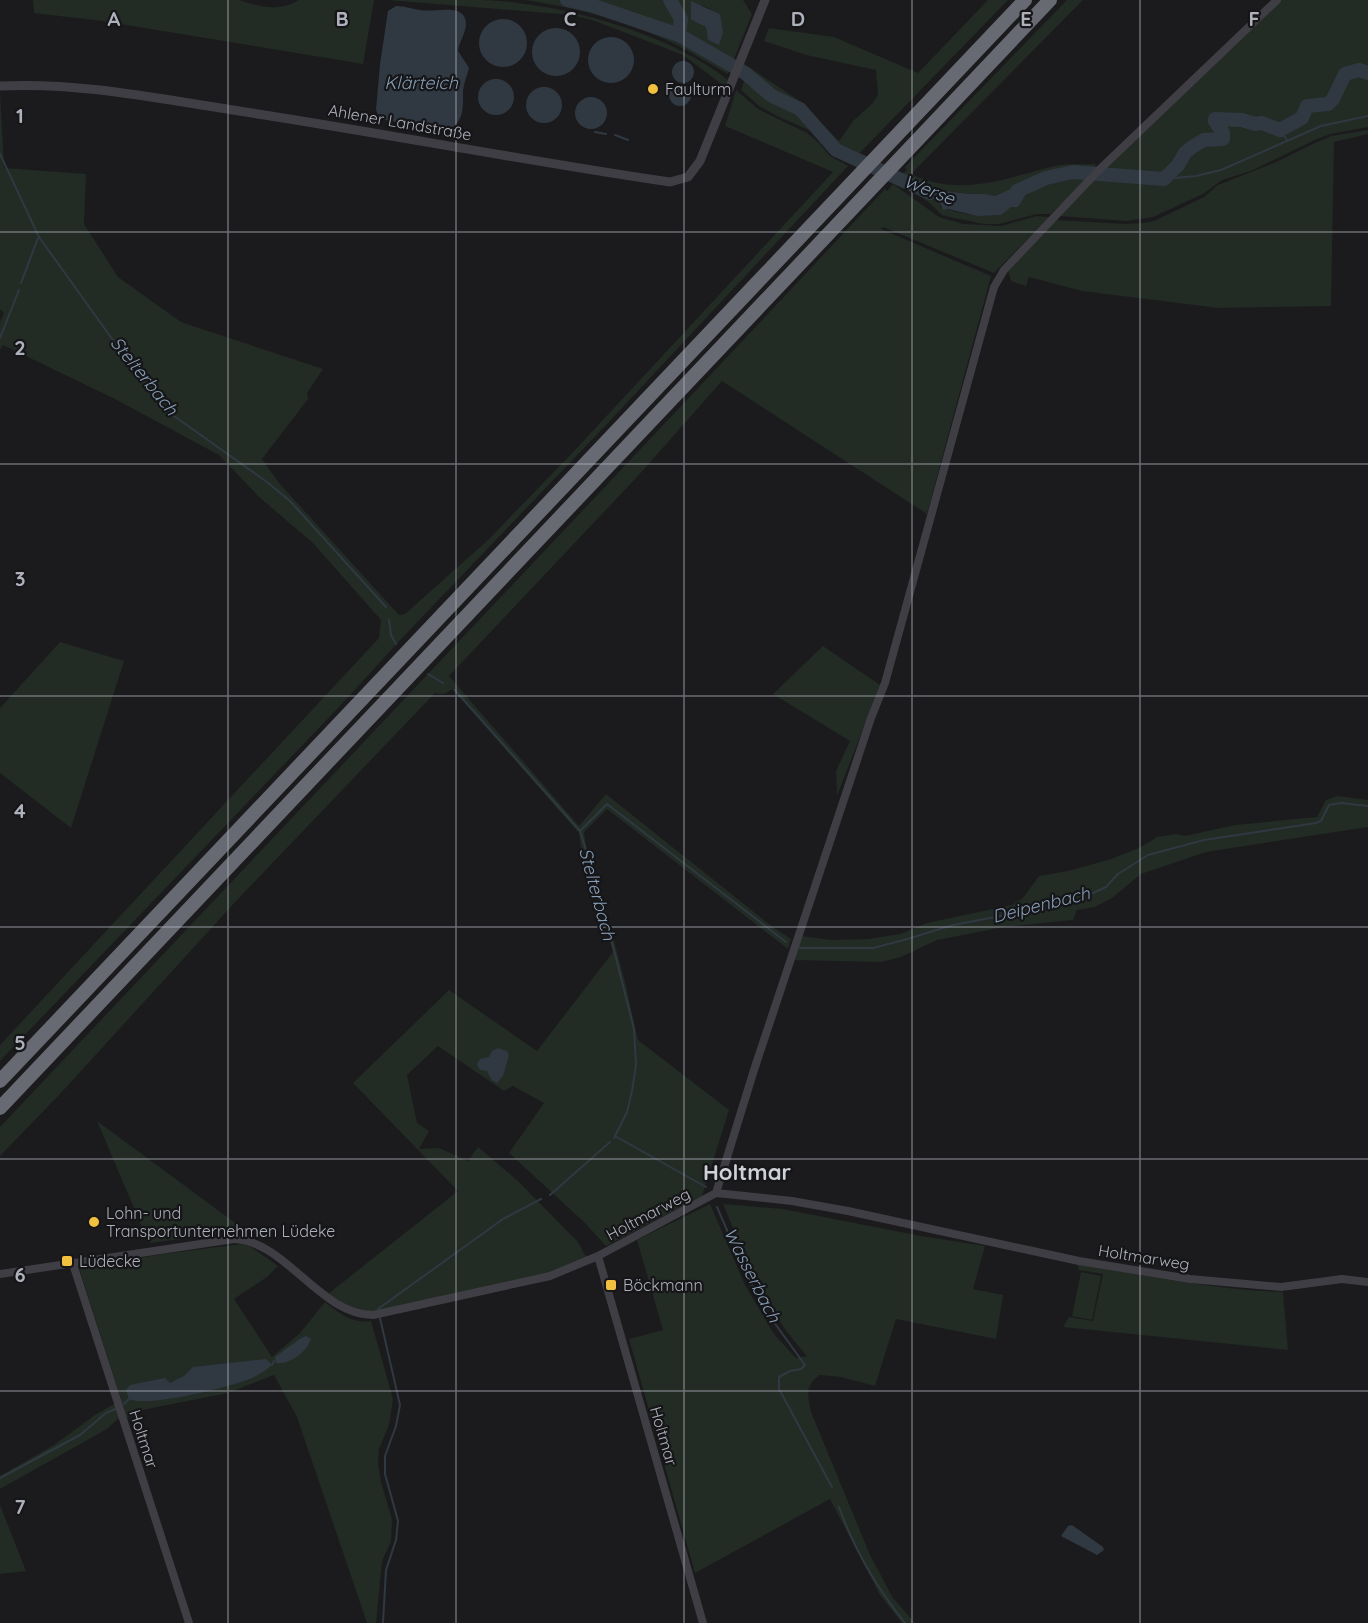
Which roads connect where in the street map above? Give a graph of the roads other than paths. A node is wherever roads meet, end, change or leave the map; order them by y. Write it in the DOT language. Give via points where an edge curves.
graph roads {
  1 [pos="765,0"];
  2 [pos="1025,0"];
  3 [pos="1050,0"];
  4 [pos="1276,0"];
  5 [pos="0,86"];
  6 [pos="0,1081"];
  7 [pos="0,1108"];
  8 [pos="716,1193"];
  9 [pos="598,1256"];
  10 [pos="73,1264"];
  11 [pos="0,1275"];
  12 [pos="1368,1282"];
  13 [pos="189,1623"];
  14 [pos="703,1623"];
  1 -- 5 [label="street, Ahlener Landstraße" via="699,161 688,177 670,183 118,92"];
  2 -- 6 [label="highway"];
  3 -- 7 [label="highway"];
  4 -- 8 [label="street" via="1098,171 1004,270 994,287 885,683"];
  8 -- 9 [label="street, Holtmarweg"];
  8 -- 12 [label="street, Holtmarweg" via="848,1211 1079,1261 1190,1279 1281,1287 1342,1279"];
  9 -- 10 [label="street, Holtmarweg" via="550,1276 373,1315 344,1309 263,1248 244,1239"];
  9 -- 14 [label="street, Holtmar"];
  10 -- 11 [label="street, Holtmarweg"];
  10 -- 13 [label="street, Holtmar"];
}
